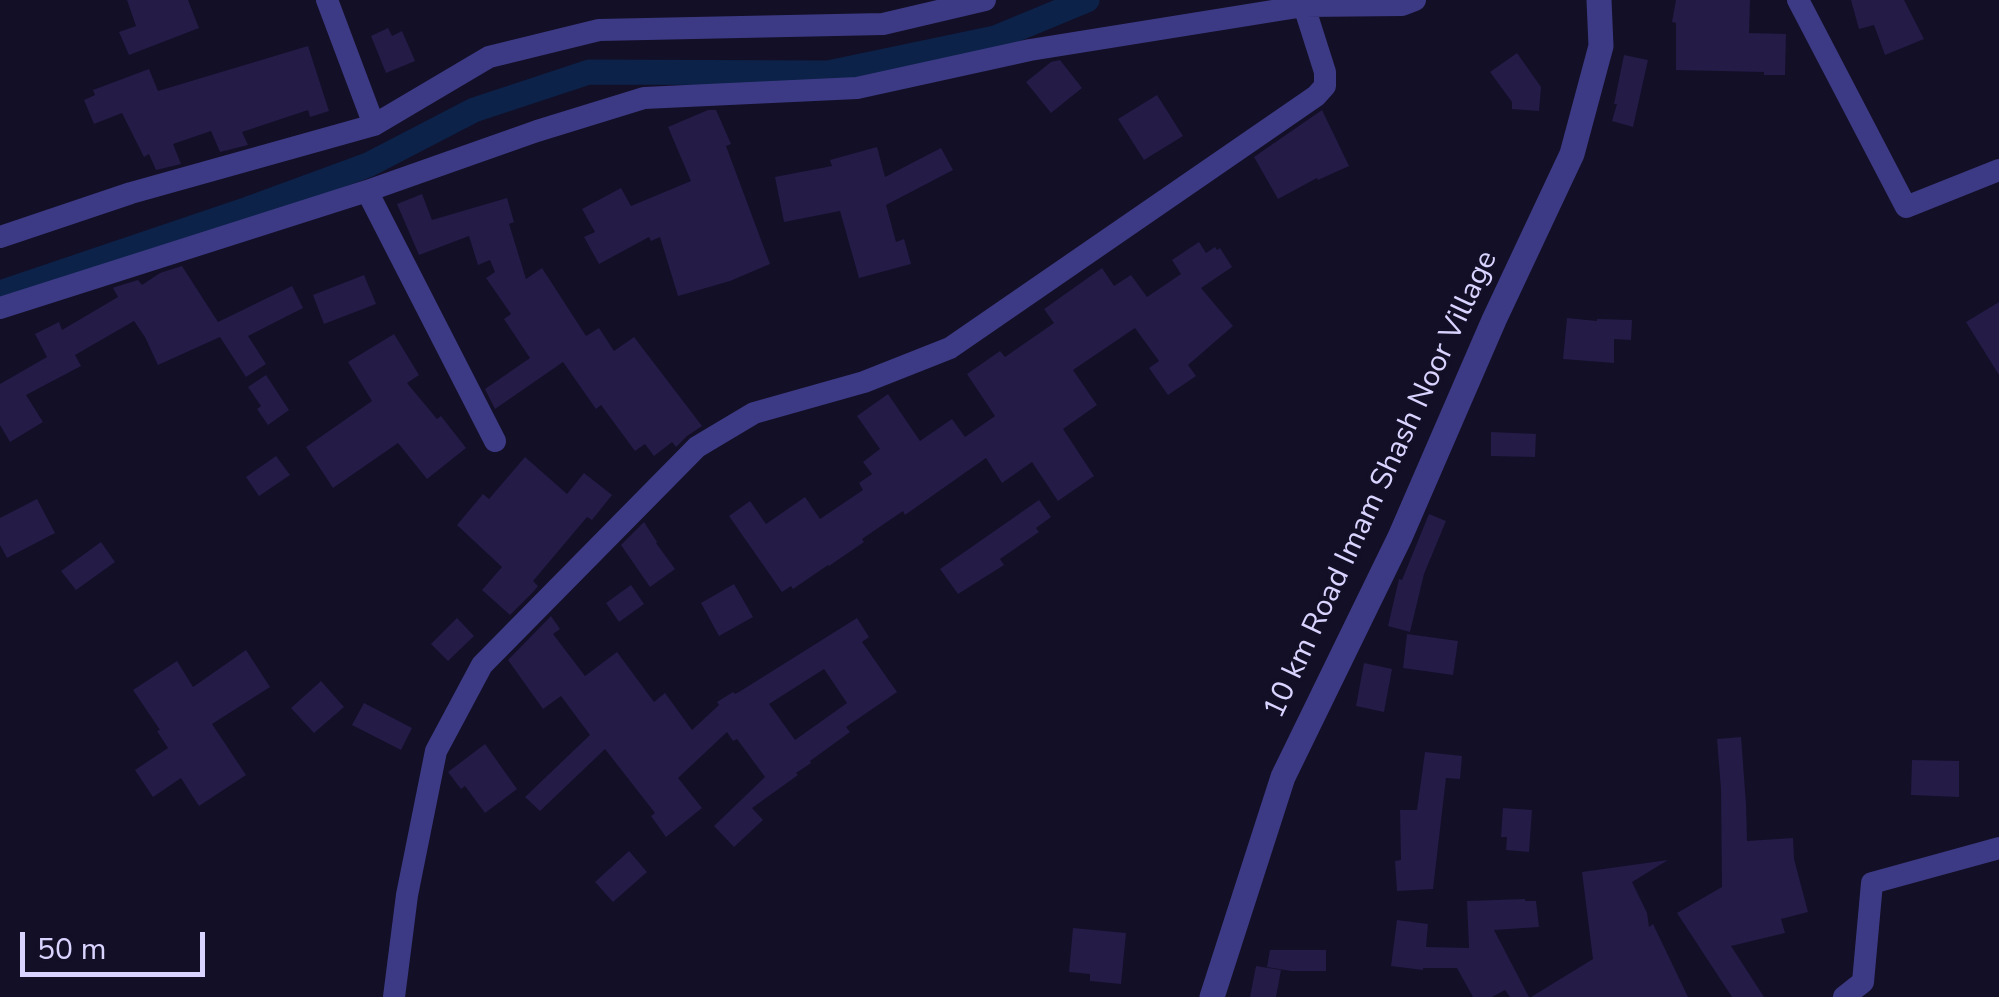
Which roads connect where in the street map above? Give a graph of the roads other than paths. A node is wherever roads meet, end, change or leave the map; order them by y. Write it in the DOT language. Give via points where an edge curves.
graph roads {
  1 [pos="327,0"];
  2 [pos="985,0"];
  3 [pos="1415,0"];
  4 [pos="1599,0"];
  5 [pos="1798,0"];
  6 [pos="1304,6"];
  7 [pos="374,125"];
  8 [pos="1999,170"];
  9 [pos="367,192"];
  10 [pos="0,237"];
  11 [pos="0,308"];
  12 [pos="495,442"];
  13 [pos="1999,848"];
  14 [pos="394,997"];
  15 [pos="1212,997"];
  16 [pos="1844,997"];
  1 -- 7 [label="street"];
  2 -- 7 [label="street" via="883,24 598,30 488,57"];
  3 -- 6 [label="street"];
  4 -- 15 [label="street, 10 km Road Imam Shash Noor Village" via="1601,46 1572,154 1400,537 1283,777"];
  5 -- 8 [label="street" via="1906,206"];
  6 -- 9 [label="street" via="1030,50 857,88 644,98"];
  6 -- 14 [label="street" via="1325,72 1316,96 950,348 864,382 754,413 697,448 482,665 436,751"];
  7 -- 10 [label="street"];
  9 -- 11 [label="street"];
  9 -- 12 [label="street"];
  13 -- 16 [label="street" via="1872,884 1863,982"];
}
